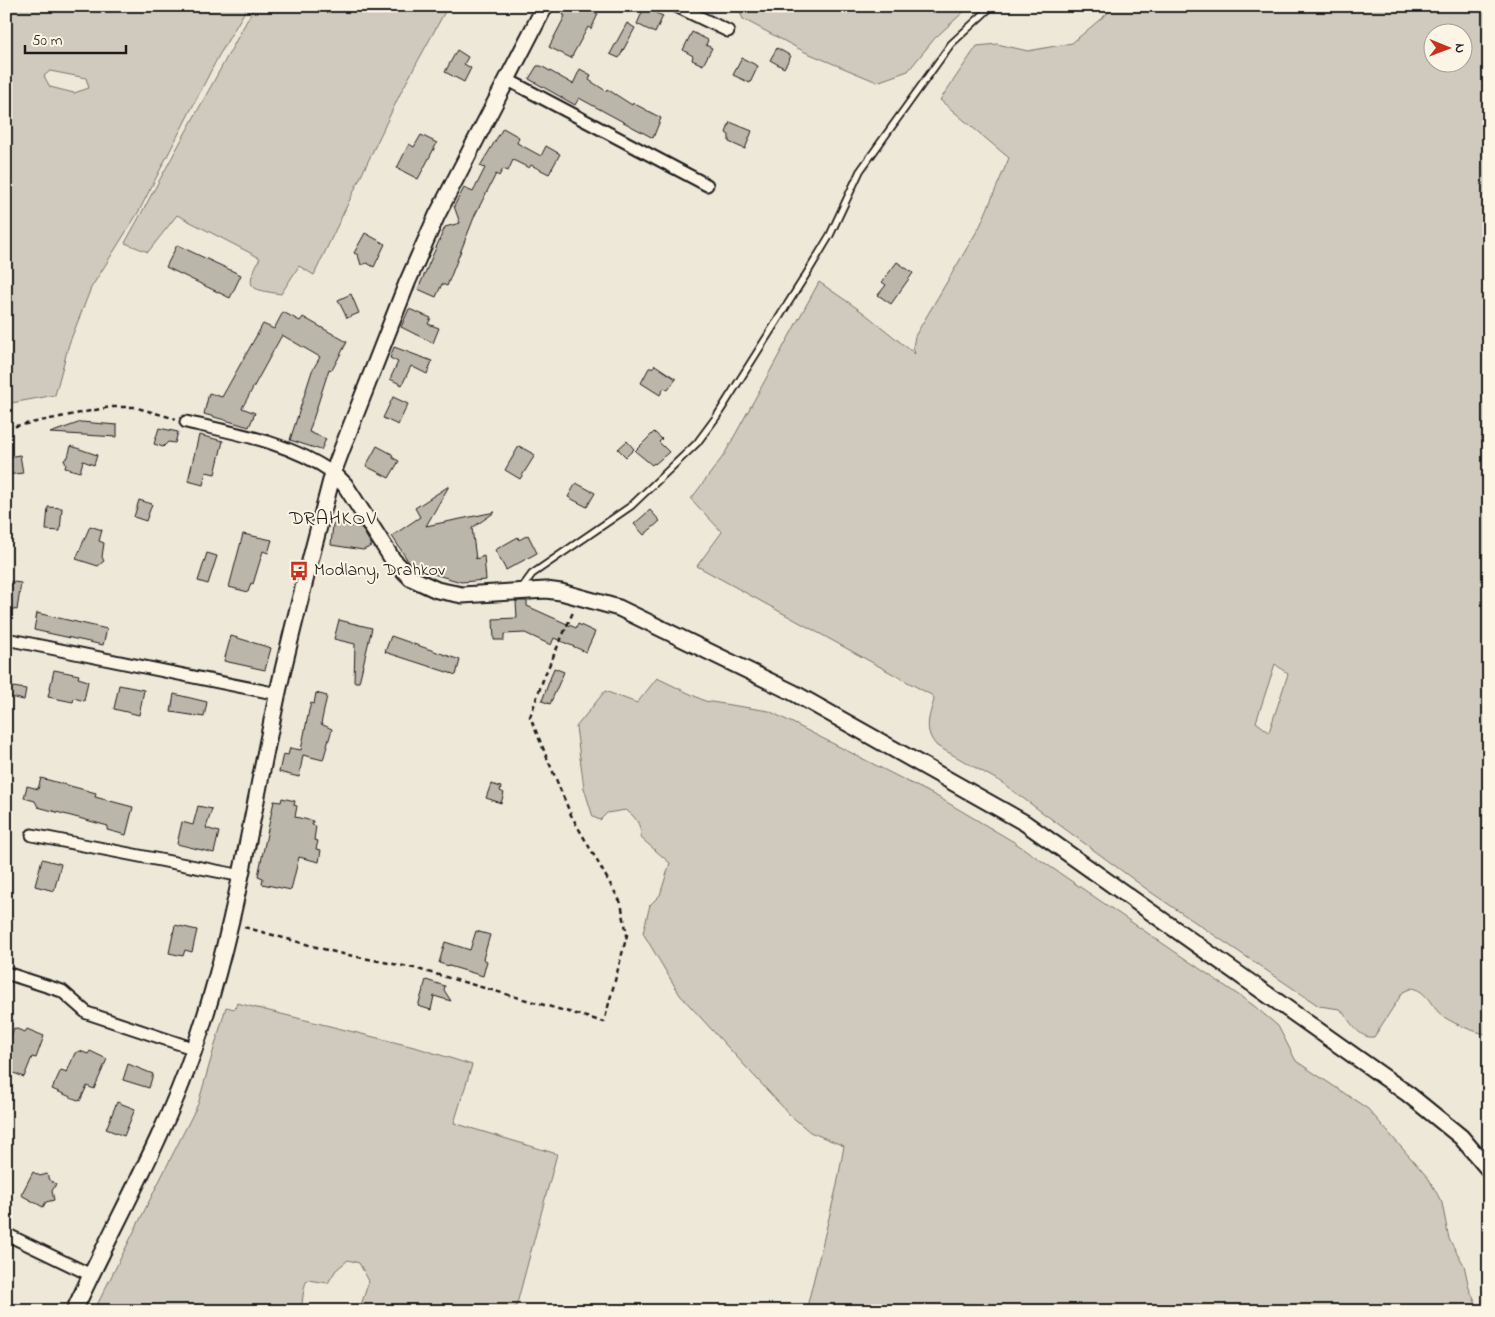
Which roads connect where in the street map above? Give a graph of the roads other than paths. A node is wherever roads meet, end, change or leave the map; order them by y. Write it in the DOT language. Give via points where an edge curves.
graph roads {
  1 [pos="545,6"];
  2 [pos="676,6"];
  3 [pos="992,6"];
  4 [pos="728,31"];
  5 [pos="508,80"];
  6 [pos="708,185"];
  7 [pos="186,422"];
  8 [pos="333,474"];
  9 [pos="519,591"];
  10 [pos="6,639"];
  11 [pos="278,694"];
  12 [pos="32,835"];
  13 [pos="242,876"];
  14 [pos="6,973"];
  15 [pos="194,1049"];
  16 [pos="1489,1170"];
  17 [pos="6,1234"];
  18 [pos="91,1275"];
  19 [pos="74,1311"];
  1 -- 5 [label="street"];
  2 -- 4 [label="street"];
  3 -- 9 [label="lane" via="951,44 860,171 830,235 697,443 631,506 532,574"];
  5 -- 6 [label="street"];
  5 -- 8 [label="street" via="468,153 422,249"];
  7 -- 8 [label="street" via="284,448 318,463"];
  8 -- 9 [label="street" via="345,485 393,560 411,578 437,590 462,595"];
  8 -- 11 [label="street"];
  9 -- 16 [label="street" via="546,590 619,608 794,692 1025,823 1422,1105 1461,1136"];
  10 -- 11 [label="street"];
  11 -- 13 [label="street"];
  12 -- 13 [label="street"];
  13 -- 15 [label="street"];
  14 -- 15 [label="street" via="62,991 87,1013"];
  15 -- 18 [label="street" via="167,1120"];
  17 -- 18 [label="street"];
  18 -- 19 [label="street"];
}
